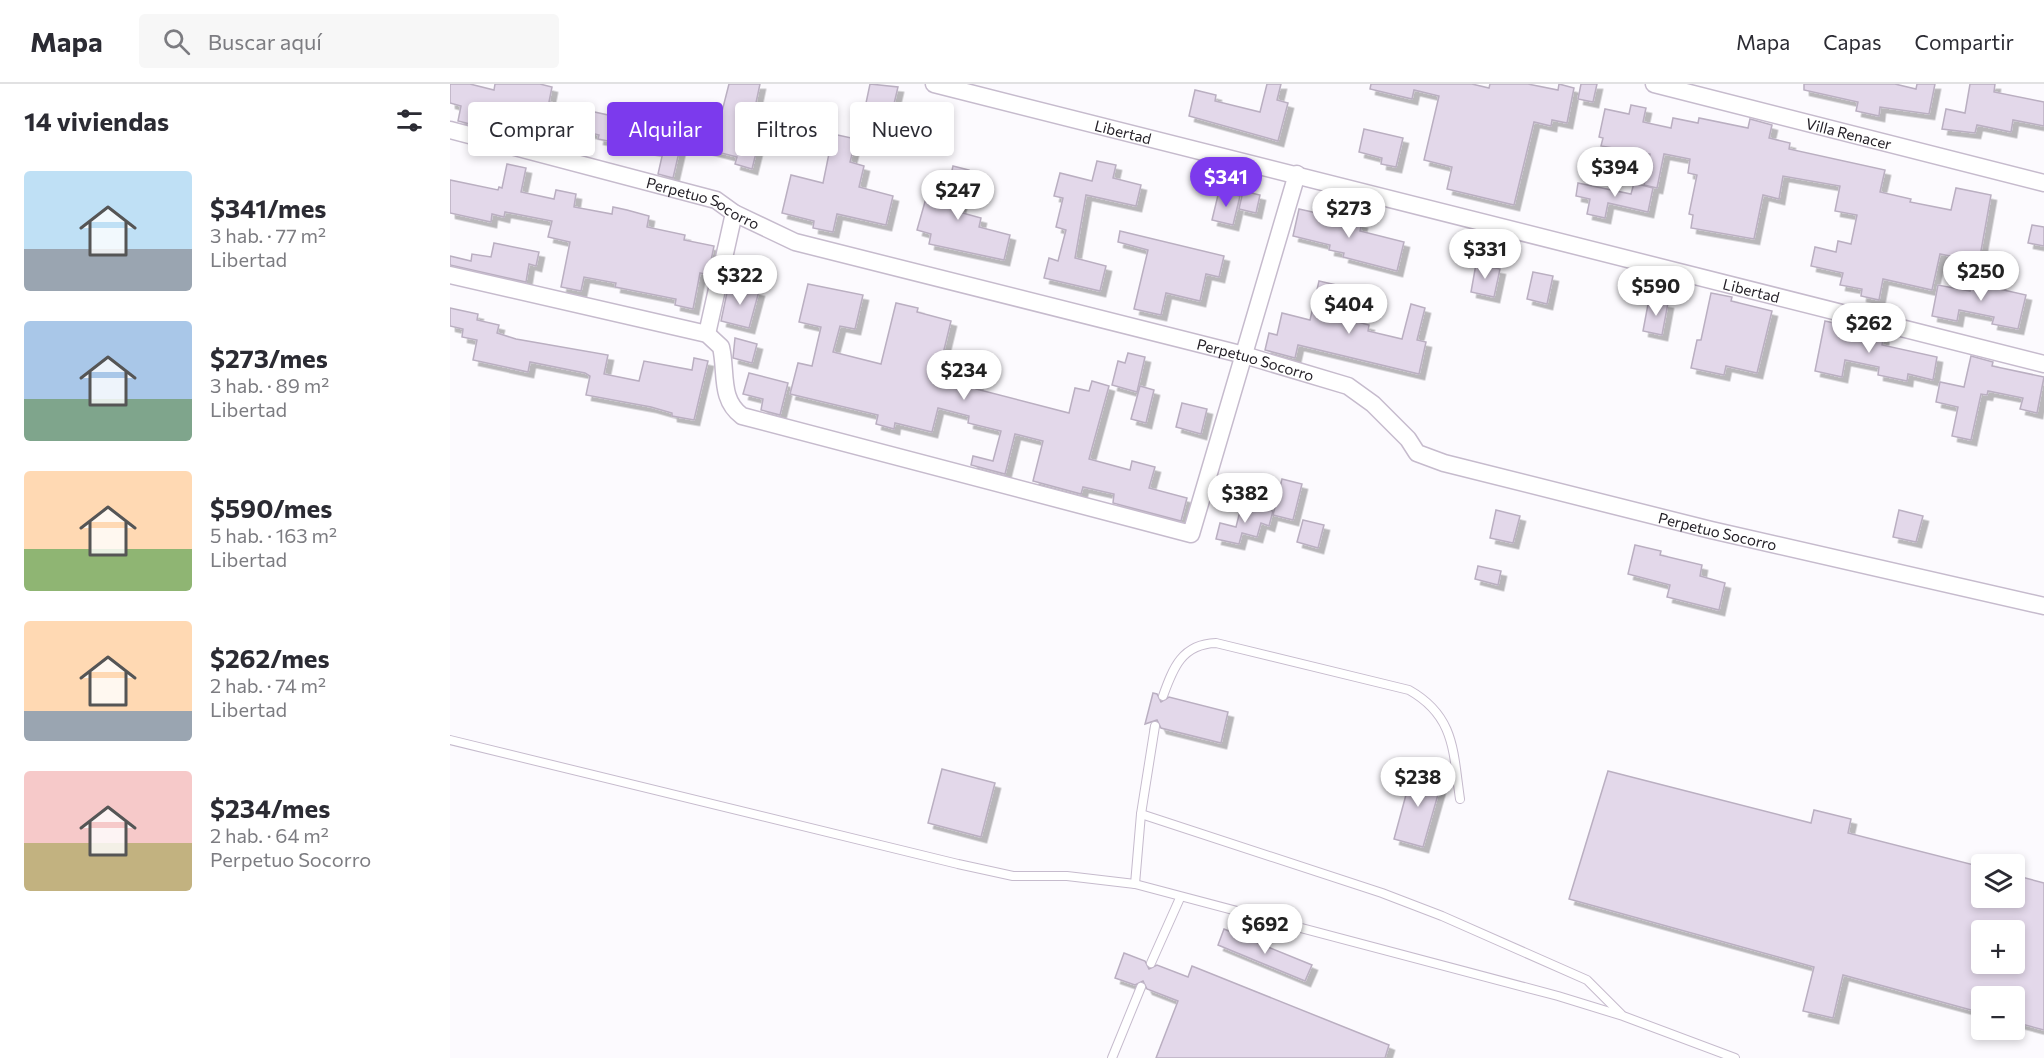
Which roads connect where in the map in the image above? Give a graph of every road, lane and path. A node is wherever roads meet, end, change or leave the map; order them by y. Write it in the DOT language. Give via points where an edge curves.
graph roads {
  1 [pos="934,84"];
  2 [pos="1654,84"];
  3 [pos="450,130"];
  4 [pos="1298,174"];
  5 [pos="2044,183"];
  6 [pos="734,213"];
  7 [pos="450,275"];
  8 [pos="707,334"];
  9 [pos="1244,356"];
  10 [pos="2044,364"];
  11 [pos="2044,606"];
  12 [pos="1163,696"];
  13 [pos="1155,726"];
  14 [pos="450,740"];
  15 [pos="1460,799"];
  16 [pos="1142,814"];
  17 [pos="1135,885"];
  18 [pos="1180,898"];
  19 [pos="1151,963"];
  20 [pos="1141,987"];
  21 [pos="1623,1016"];
  22 [pos="1112,1058"];
  23 [pos="1735,1058"];
  1 -- 4 [label="street, Libertad"];
  2 -- 5 [label="street, Villa Renacer"];
  3 -- 6 [label="street, Perpetuo Socorro" via="678,188 716,200"];
  4 -- 9 [label="street"];
  4 -- 10 [label="street, Libertad"];
  6 -- 8 [label="street"];
  6 -- 9 [label="street, Perpetuo Socorro" via="795,242"];
  7 -- 8 [label="street"];
  8 -- 9 [label="street" via="721,347 727,399 742,416 1191,534"];
  9 -- 11 [label="street, Perpetuo Socorro" via="1348,386 1373,404 1417,453 1444,463 1711,530"];
  12 -- 15 [label="lane" via="1181,656 1216,643 1409,690 1426,699 1450,732"];
  13 -- 16 [label="lane"];
  14 -- 17 [label="lane" via="1013,876 1067,876"];
  16 -- 17 [label="lane"];
  16 -- 21 [label="lane" via="1443,916 1587,980"];
  17 -- 18 [label="lane"];
  18 -- 19 [label="lane"];
  18 -- 21 [label="lane"];
  20 -- 22 [label="lane"];
  21 -- 23 [label="lane"];
}
